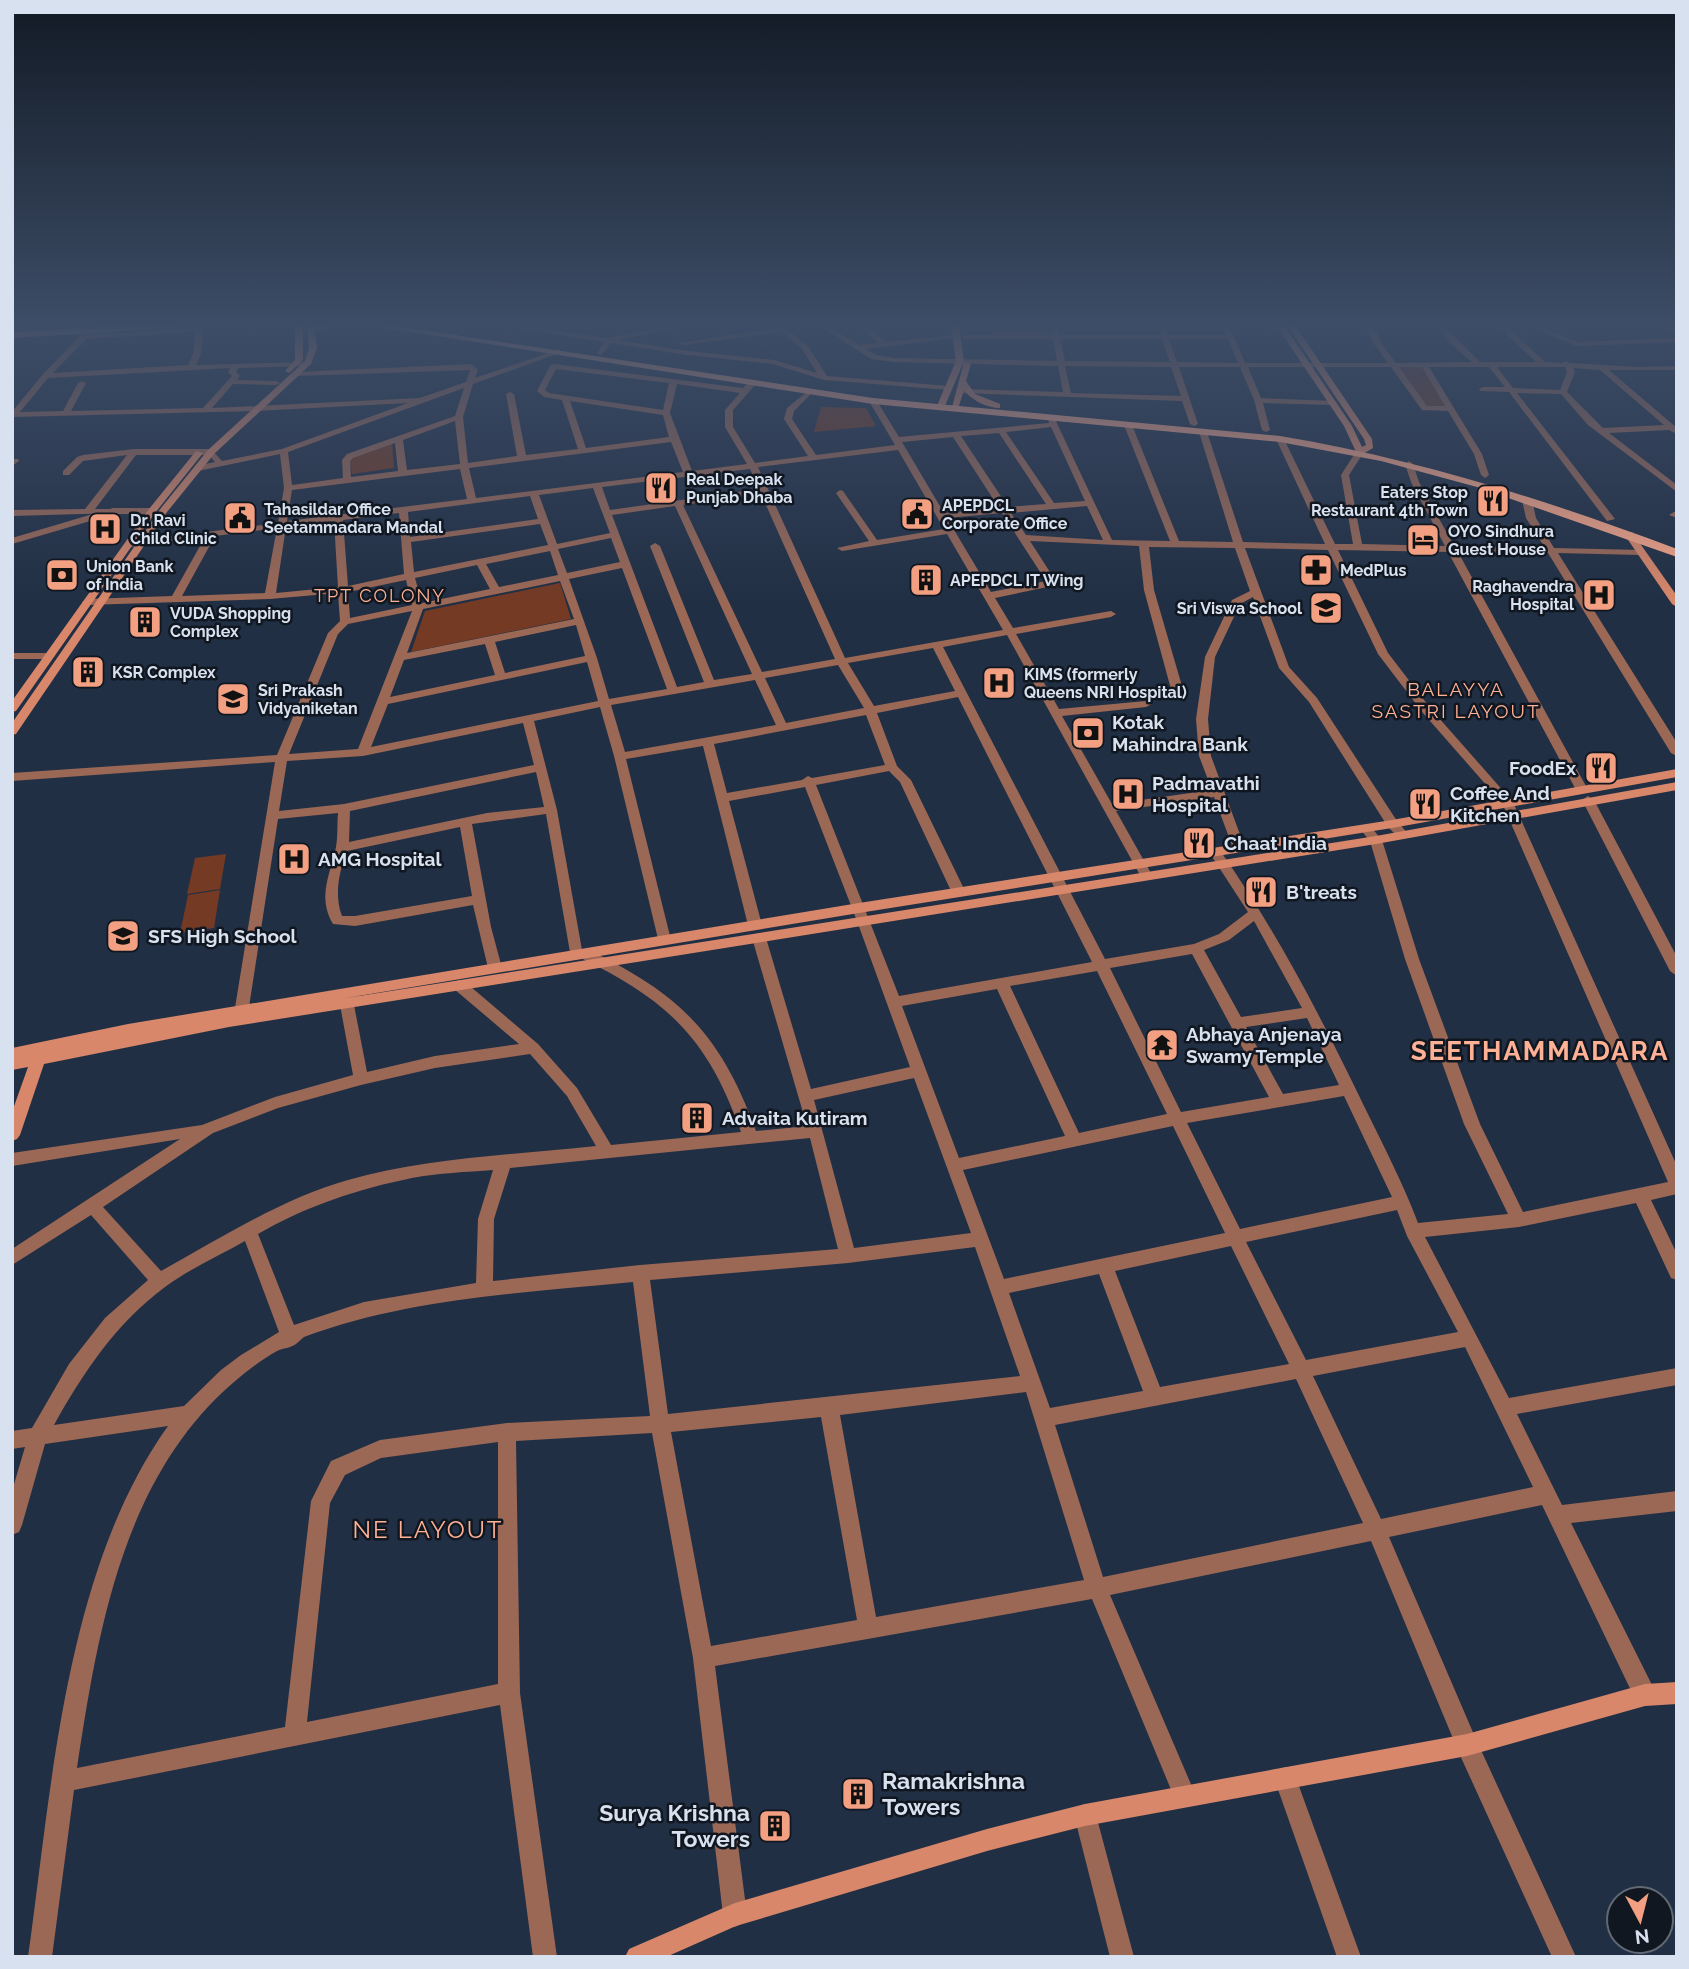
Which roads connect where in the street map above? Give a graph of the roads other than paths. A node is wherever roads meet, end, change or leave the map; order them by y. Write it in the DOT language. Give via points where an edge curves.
graph roads {
  1 [pos="242,417"];
  2 [pos="373,417"];
  3 [pos="459,417"];
  4 [pos="514,417"];
  5 [pos="571,417"];
  6 [pos="667,417"];
  7 [pos="728,417"];
  8 [pos="788,417"];
  9 [pos="882,417"];
  10 [pos="1021,417"];
  11 [pos="1097,417"];
  12 [pos="1193,417"];
  13 [pos="1263,417"];
  14 [pos="1342,417"];
  15 [pos="1350,417"];
  16 [pos="1456,417"];
  17 [pos="1531,417"];
  18 [pos="1588,417"];
  19 [pos="1660,417"];
  20 [pos="1051,422"];
  21 [pos="1128,425"];
  22 [pos="1199,428"];
  23 [pos="1674,429"];
  24 [pos="1001,430"];
  25 [pos="1266,430"];
  26 [pos="1602,431"];
  27 [pos="956,435"];
  28 [pos="398,437"];
  29 [pos="674,439"];
  30 [pos="1280,439"];
  31 [pos="898,444"];
  32 [pos="1361,447"];
  33 [pos="284,451"];
  34 [pos="134,452"];
  35 [pos="206,452"];
  36 [pos="583,452"];
  37 [pos="813,457"];
  38 [pos="522,458"];
  39 [pos="219,462"];
  40 [pos="752,464"];
  41 [pos="1409,464"];
  42 [pos="464,465"];
  43 [pos="198,468"];
  44 [pos="688,472"];
  45 [pos="66,473"];
  46 [pos="403,473"];
  47 [pos="1485,475"];
  48 [pos="347,480"];
  49 [pos="596,484"];
  50 [pos="288,488"];
  51 [pos="1677,489"];
  52 [pos="765,491"];
  53 [pos="533,492"];
  54 [pos="840,493"];
  55 [pos="472,500"];
  56 [pos="1527,500"];
  57 [pos="678,503"];
  58 [pos="1088,503"];
  59 [pos="1051,505"];
  60 [pos="403,509"];
  61 [pos="1006,509"];
  62 [pos="113,511"];
  63 [pos="152,511"];
  64 [pos="88,512"];
  65 [pos="12,513"];
  66 [pos="605,513"];
  67 [pos="943,516"];
  68 [pos="338,517"];
  69 [pos="1609,519"];
  70 [pos="543,521"];
  71 [pos="282,524"];
  72 [pos="950,531"];
  73 [pos="213,532"];
  74 [pos="613,534"];
  75 [pos="1629,534"];
  76 [pos="1025,538"];
  77 [pos="406,540"];
  78 [pos="12,541"];
  79 [pos="141,543"];
  80 [pos="1109,543"];
  81 [pos="1677,543"];
  82 [pos="128,544"];
  83 [pos="875,544"];
  84 [pos="1144,545"];
  85 [pos="1176,545"];
  86 [pos="552,546"];
  87 [pos="655,546"];
  88 [pos="1240,547"];
  89 [pos="1331,547"];
  90 [pos="842,548"];
  91 [pos="1358,548"];
  92 [pos="1551,550"];
  93 [pos="1455,551"];
  94 [pos="1640,552"];
  95 [pos="1677,553"];
  96 [pos="481,561"];
  97 [pos="626,564"];
  98 [pos="409,574"];
  99 [pos="565,577"];
  100 [pos="341,590"];
  101 [pos="496,592"];
  102 [pos="1255,592"];
  103 [pos="270,596"];
  104 [pos="988,596"];
  105 [pos="175,599"];
  106 [pos="100,601"];
  107 [pos="87,602"];
  108 [pos="1677,604"];
  109 [pos="418,609"];
  110 [pos="1111,614"];
  111 [pos="580,621"];
  112 [pos="345,622"];
  113 [pos="1011,634"];
  114 [pos="489,640"];
  115 [pos="937,646"];
  116 [pos="12,656"];
  117 [pos="50,656"];
  118 [pos="399,658"];
  119 [pos="592,658"];
  120 [pos="841,661"];
  121 [pos="757,676"];
  122 [pos="501,677"];
  123 [pos="710,684"];
  124 [pos="673,691"];
  125 [pos="960,693"];
  126 [pos="1178,693"];
  127 [pos="383,702"];
  128 [pos="604,703"];
  129 [pos="1146,704"];
  130 [pos="12,709"];
  131 [pos="870,709"];
  132 [pos="1055,713"];
  133 [pos="528,719"];
  134 [pos="783,728"];
  135 [pos="12,732"];
  136 [pos="708,742"];
  137 [pos="363,752"];
  138 [pos="1677,753"];
  139 [pos="620,756"];
  140 [pos="281,761"];
  141 [pos="892,766"];
  142 [pos="539,768"];
  143 [pos="1677,773"];
  144 [pos="12,777"];
  145 [pos="808,780"];
  146 [pos="1677,786"];
  147 [pos="1219,793"];
  148 [pos="1585,794"];
  149 [pos="722,798"];
  150 [pos="344,808"];
  151 [pos="1108,808"];
  152 [pos="1509,809"];
  153 [pos="551,810"];
  154 [pos="273,816"];
  155 [pos="466,822"];
  156 [pos="1392,824"];
  157 [pos="1366,828"];
  158 [pos="1403,835"];
  159 [pos="1376,840"];
  160 [pos="342,848"];
  161 [pos="1239,848"];
  162 [pos="1219,857"];
  163 [pos="1143,870"];
  164 [pos="1058,883"];
  165 [pos="959,893"];
  166 [pos="480,899"];
  167 [pos="1256,913"];
  168 [pos="861,914"];
  169 [pos="757,931"];
  170 [pos="664,940"];
  171 [pos="1196,948"];
  172 [pos="581,954"];
  173 [pos="606,962"];
  174 [pos="1102,967"];
  175 [pos="495,968"];
  176 [pos="1677,971"];
  177 [pos="1002,984"];
  178 [pos="458,985"];
  179 [pos="895,1002"];
  180 [pos="347,1005"];
  181 [pos="1310,1012"];
  182 [pos="240,1016"];
  183 [pos="1237,1023"];
  184 [pos="533,1048"];
  185 [pos="39,1052"];
  186 [pos="12,1054"];
  187 [pos="12,1064"];
  188 [pos="920,1071"];
  189 [pos="361,1079"];
  190 [pos="1348,1089"];
  191 [pos="806,1096"];
  192 [pos="1279,1101"];
  193 [pos="1175,1119"];
  194 [pos="208,1129"];
  195 [pos="816,1131"];
  196 [pos="12,1135"];
  197 [pos="751,1139"];
  198 [pos="1075,1140"];
  199 [pos="608,1153"];
  200 [pos="12,1160"];
  201 [pos="504,1161"];
  202 [pos="956,1165"];
  203 [pos="1677,1185"];
  204 [pos="1641,1195"];
  205 [pos="1402,1202"];
  206 [pos="91,1204"];
  207 [pos="1519,1220"];
  208 [pos="249,1231"];
  209 [pos="1413,1231"];
  210 [pos="1236,1236"];
  211 [pos="981,1239"];
  212 [pos="848,1256"];
  213 [pos="12,1258"];
  214 [pos="1104,1264"];
  215 [pos="640,1273"];
  216 [pos="1677,1273"];
  217 [pos="159,1281"];
  218 [pos="998,1288"];
  219 [pos="484,1290"];
  220 [pos="290,1338"];
  221 [pos="1470,1338"];
  222 [pos="1300,1368"];
  223 [pos="1677,1377"];
  224 [pos="1031,1383"];
  225 [pos="1154,1395"];
  226 [pos="829,1408"];
  227 [pos="1504,1408"];
  228 [pos="190,1414"];
  229 [pos="1044,1418"];
  230 [pos="660,1424"];
  231 [pos="506,1432"];
  232 [pos="38,1436"];
  233 [pos="12,1440"];
  234 [pos="1548,1494"];
  235 [pos="1677,1501"];
  236 [pos="1558,1515"];
  237 [pos="12,1525"];
  238 [pos="1376,1530"];
  239 [pos="1097,1588"];
  240 [pos="868,1627"];
  241 [pos="703,1658"];
  242 [pos="509,1692"];
  243 [pos="1677,1693"];
  244 [pos="1646,1695"];
  245 [pos="295,1734"];
  246 [pos="1467,1745"];
  247 [pos="1285,1778"];
  248 [pos="65,1781"];
  249 [pos="1185,1796"];
  250 [pos="1085,1815"];
  251 [pos="735,1915"];
  252 [pos="40,1957"];
  253 [pos="545,1957"];
  254 [pos="637,1957"];
  255 [pos="1122,1957"];
  256 [pos="1349,1957"];
  257 [pos="1564,1957"];
  1 -- 35 [label="main road"];
  2 -- 33 [label="street"];
  3 -- 28 [label="street"];
  3 -- 42 [label="street"];
  4 -- 38 [label="street"];
  5 -- 36 [label="street"];
  6 -- 29 [label="street"];
  7 -- 40 [label="street"];
  8 -- 37 [label="street"];
  9 -- 31 [label="street"];
  10 -- 20 [label="main road"];
  11 -- 22 [label="main road"];
  12 -- 22 [label="street"];
  13 -- 25 [label="street"];
  14 -- 32 [label="main road"];
  15 -- 32 [label="main road"];
  16 -- 47 [label="street"];
  17 -- 69 [label="street"];
  18 -- 26 [label="street"];
  19 -- 23 [label="street"];
  20 -- 21 [label="main road"];
  20 -- 24 [label="street"];
  20 -- 58 [label="street"];
  21 -- 22 [label="main road"];
  21 -- 85 [label="street"];
  22 -- 25 [label="main road"];
  22 -- 30 [label="main road"];
  22 -- 88 [label="street"];
  23 -- 26 [label="street"];
  24 -- 27 [label="street"];
  24 -- 59 [label="street"];
  25 -- 32 [label="main road"];
  26 -- 51 [label="street"];
  27 -- 31 [label="street"];
  27 -- 61 [label="street"];
  28 -- 46 [label="street"];
  28 -- 48 [label="street" via="347,458"];
  29 -- 36 [label="street"];
  29 -- 44 [label="street"];
  30 -- 32 [label="main road"];
  30 -- 89 [label="street"];
  31 -- 37 [label="street"];
  31 -- 67 [label="street"];
  32 -- 41 [label="main road"];
  32 -- 47 [label="main road"];
  32 -- 91 [label="street" via="1345,475"];
  33 -- 39 [label="street"];
  33 -- 50 [label="street"];
  34 -- 35 [label="street"];
  34 -- 45 [label="street" via="80,459"];
  34 -- 64 [label="street"];
  35 -- 39 [label="street"];
  35 -- 43 [label="main road"];
  35 -- 63 [label="main road"];
  36 -- 38 [label="street"];
  37 -- 40 [label="street"];
  38 -- 42 [label="street"];
  39 -- 43 [label="street"];
  40 -- 44 [label="street"];
  40 -- 52 [label="street"];
  41 -- 56 [label="main road"];
  41 -- 93 [label="street"];
  42 -- 46 [label="street"];
  42 -- 55 [label="street"];
  43 -- 79 [label="main road"];
  44 -- 49 [label="street"];
  46 -- 48 [label="street"];
  47 -- 69 [label="main road"];
  48 -- 50 [label="street"];
  49 -- 53 [label="street"];
  49 -- 66 [label="street"];
  50 -- 71 [label="street"];
  52 -- 57 [label="street"];
  52 -- 120 [label="street"];
  53 -- 55 [label="street"];
  53 -- 70 [label="street"];
  54 -- 83 [label="street"];
  55 -- 60 [label="street"];
  56 -- 75 [label="main road"];
  56 -- 92 [label="street" via="1528,512"];
  57 -- 66 [label="street"];
  57 -- 121 [label="street"];
  58 -- 59 [label="street"];
  58 -- 80 [label="street"];
  59 -- 61 [label="street"];
  60 -- 68 [label="street"];
  60 -- 77 [label="street"];
  61 -- 67 [label="street"];
  61 -- 76 [label="street"];
  62 -- 63 [label="street"];
  62 -- 64 [label="street"];
  62 -- 78 [label="street"];
  63 -- 82 [label="main road"];
  64 -- 65 [label="street"];
  66 -- 74 [label="street"];
  67 -- 72 [label="street"];
  68 -- 71 [label="street"];
  68 -- 100 [label="street"];
  69 -- 81 [label="main road"];
  70 -- 77 [label="street"];
  70 -- 86 [label="street"];
  71 -- 73 [label="street"];
  71 -- 103 [label="street"];
  72 -- 83 [label="street"];
  72 -- 104 [label="street"];
  73 -- 79 [label="street"];
  73 -- 105 [label="street"];
  74 -- 86 [label="street"];
  74 -- 97 [label="street"];
  75 -- 94 [label="main road"];
  75 -- 95 [label="main road"];
  76 -- 80 [label="street"];
  76 -- 104 [label="street" via="1052,583"];
  77 -- 98 [label="street"];
  79 -- 82 [label="street"];
  79 -- 106 [label="main road"];
  80 -- 84 [label="street"];
  82 -- 107 [label="main road"];
  83 -- 90 [label="street"];
  84 -- 85 [label="street"];
  84 -- 126 [label="street" via="1149,590"];
  85 -- 88 [label="street"];
  86 -- 96 [label="street"];
  86 -- 99 [label="street"];
  87 -- 123 [label="street"];
  88 -- 89 [label="street"];
  88 -- 102 [label="street"];
  89 -- 91 [label="street"];
  89 -- 152 [label="street" via="1383,654"];
  91 -- 93 [label="street"];
  92 -- 93 [label="street"];
  92 -- 94 [label="street"];
  92 -- 138 [label="street"];
  93 -- 148 [label="street"];
  94 -- 108 [label="main road"];
  96 -- 98 [label="street"];
  96 -- 101 [label="street"];
  97 -- 99 [label="street"];
  97 -- 124 [label="street"];
  98 -- 100 [label="street"];
  98 -- 109 [label="street"];
  99 -- 101 [label="street"];
  99 -- 111 [label="street"];
  100 -- 103 [label="street"];
  100 -- 112 [label="street"];
  101 -- 109 [label="street"];
  102 -- 147 [label="street" via="1236,602 1210,657 1202,719 1205,756"];
  102 -- 156 [label="street" via="1284,668 1313,700"];
  103 -- 105 [label="street"];
  104 -- 113 [label="street"];
  105 -- 106 [label="street"];
  106 -- 107 [label="street"];
  106 -- 135 [label="main road"];
  107 -- 117 [label="main road"];
  109 -- 112 [label="street"];
  109 -- 118 [label="street"];
  110 -- 113 [label="street"];
  111 -- 114 [label="street"];
  111 -- 119 [label="street"];
  112 -- 140 [label="street" via="333,633"];
  113 -- 115 [label="street"];
  113 -- 132 [label="street"];
  114 -- 118 [label="street"];
  114 -- 122 [label="street"];
  115 -- 120 [label="street"];
  115 -- 125 [label="street"];
  116 -- 117 [label="street"];
  117 -- 130 [label="main road"];
  118 -- 127 [label="street"];
  119 -- 122 [label="street"];
  119 -- 128 [label="street"];
  120 -- 121 [label="street"];
  120 -- 131 [label="street"];
  121 -- 123 [label="street"];
  121 -- 134 [label="street"];
  122 -- 127 [label="street"];
  123 -- 124 [label="street"];
  124 -- 128 [label="street"];
  125 -- 131 [label="street"];
  125 -- 164 [label="street"];
  127 -- 137 [label="street"];
  128 -- 133 [label="street"];
  128 -- 139 [label="street"];
  129 -- 132 [label="street"];
  131 -- 134 [label="street"];
  131 -- 141 [label="street"];
  132 -- 151 [label="street"];
  133 -- 137 [label="street"];
  133 -- 142 [label="street"];
  134 -- 136 [label="street"];
  136 -- 139 [label="street"];
  136 -- 149 [label="street"];
  137 -- 140 [label="street"];
  139 -- 170 [label="street"];
  140 -- 144 [label="street"];
  140 -- 154 [label="street"];
  141 -- 145 [label="street"];
  141 -- 165 [label="street" via="905,780"];
  142 -- 150 [label="street"];
  142 -- 153 [label="street"];
  143 -- 148 [label="main road"];
  145 -- 149 [label="street"];
  145 -- 168 [label="street"];
  146 -- 148 [label="main road"];
  147 -- 151 [label="street"];
  147 -- 161 [label="street"];
  148 -- 152 [label="main road"];
  148 -- 176 [label="street"];
  149 -- 169 [label="street"];
  150 -- 154 [label="street"];
  150 -- 160 [label="street"];
  151 -- 163 [label="street"];
  152 -- 156 [label="main road"];
  152 -- 158 [label="main road"];
  152 -- 203 [label="street"];
  153 -- 155 [label="street"];
  153 -- 172 [label="street"];
  154 -- 182 [label="street"];
  155 -- 160 [label="street"];
  155 -- 166 [label="street"];
  156 -- 157 [label="main road"];
  156 -- 158 [label="street"];
  157 -- 159 [label="street"];
  157 -- 161 [label="main road"];
  158 -- 159 [label="main road"];
  159 -- 162 [label="main road"];
  159 -- 207 [label="street" via="1412,959 1472,1124"];
  160 -- 166 [label="street" via="332,904 338,921"];
  161 -- 162 [label="main road"];
  162 -- 163 [label="main road"];
  162 -- 167 [label="street"];
  163 -- 164 [label="main road"];
  164 -- 165 [label="main road"];
  164 -- 168 [label="main road"];
  164 -- 174 [label="street"];
  165 -- 168 [label="main road"];
  166 -- 175 [label="street"];
  167 -- 171 [label="street" via="1224,937"];
  167 -- 181 [label="street"];
  168 -- 169 [label="main road"];
  168 -- 179 [label="street"];
  169 -- 170 [label="main road"];
  169 -- 173 [label="main road"];
  169 -- 191 [label="street"];
  170 -- 172 [label="main road"];
  171 -- 174 [label="street"];
  171 -- 183 [label="street"];
  172 -- 173 [label="street"];
  172 -- 175 [label="main road"];
  173 -- 178 [label="main road"];
  173 -- 197 [label="street" via="659,993 697,1030 738,1099"];
  174 -- 177 [label="street"];
  174 -- 193 [label="street"];
  175 -- 182 [label="main road"];
  177 -- 179 [label="street"];
  177 -- 198 [label="street"];
  178 -- 180 [label="main road"];
  178 -- 184 [label="street"];
  179 -- 188 [label="street"];
  180 -- 182 [label="main road"];
  180 -- 189 [label="street"];
  181 -- 183 [label="street"];
  181 -- 190 [label="street"];
  182 -- 185 [label="main road"];
  183 -- 192 [label="street"];
  184 -- 189 [label="street" via="435,1062"];
  184 -- 199 [label="street" via="572,1092"];
  185 -- 186 [label="main road"];
  185 -- 187 [label="main road"];
  185 -- 196 [label="main road"];
  188 -- 191 [label="street"];
  188 -- 202 [label="street"];
  189 -- 194 [label="street" via="275,1103"];
  190 -- 192 [label="street"];
  190 -- 205 [label="street"];
  191 -- 195 [label="street"];
  192 -- 193 [label="street"];
  193 -- 198 [label="street"];
  193 -- 210 [label="street"];
  194 -- 200 [label="street"];
  194 -- 206 [label="street"];
  195 -- 197 [label="street"];
  195 -- 212 [label="street"];
  197 -- 199 [label="street"];
  198 -- 202 [label="street"];
  199 -- 201 [label="street"];
  201 -- 208 [label="street" via="414,1171 346,1187 282,1212"];
  201 -- 219 [label="street" via="486,1219"];
  202 -- 211 [label="street"];
  203 -- 204 [label="street"];
  204 -- 207 [label="street"];
  204 -- 216 [label="street"];
  205 -- 209 [label="street"];
  205 -- 210 [label="street"];
  206 -- 213 [label="street"];
  206 -- 217 [label="street"];
  207 -- 209 [label="street"];
  208 -- 217 [label="street"];
  208 -- 220 [label="street"];
  209 -- 221 [label="street"];
  210 -- 214 [label="street"];
  210 -- 222 [label="street"];
  211 -- 212 [label="street"];
  211 -- 218 [label="street"];
  212 -- 215 [label="street"];
  214 -- 218 [label="street"];
  214 -- 225 [label="street"];
  215 -- 219 [label="street"];
  215 -- 230 [label="street"];
  217 -- 232 [label="street" via="111,1324 75,1370"];
  218 -- 224 [label="street"];
  219 -- 220 [label="street" via="348,1313"];
  220 -- 228 [label="street" via="268,1347"];
  221 -- 222 [label="street"];
  221 -- 227 [label="street"];
  222 -- 225 [label="street"];
  222 -- 238 [label="street"];
  223 -- 227 [label="street"];
  224 -- 226 [label="street"];
  224 -- 229 [label="street"];
  225 -- 229 [label="street"];
  226 -- 230 [label="street"];
  226 -- 240 [label="street"];
  227 -- 234 [label="street"];
  228 -- 232 [label="street"];
  228 -- 248 [label="street" via="177,1427 136,1496 106,1575"];
  229 -- 239 [label="street"];
  230 -- 231 [label="street"];
  230 -- 241 [label="street"];
  231 -- 242 [label="street"];
  231 -- 245 [label="street" via="380,1449 338,1468 321,1501"];
  232 -- 233 [label="street"];
  232 -- 237 [label="street"];
  234 -- 236 [label="street"];
  234 -- 238 [label="street"];
  235 -- 236 [label="street"];
  236 -- 244 [label="street"];
  238 -- 239 [label="street"];
  238 -- 246 [label="street"];
  239 -- 240 [label="street"];
  239 -- 249 [label="street"];
  240 -- 241 [label="street"];
  241 -- 251 [label="street"];
  242 -- 245 [label="street"];
  242 -- 253 [label="street"];
  243 -- 244 [label="main road"];
  244 -- 246 [label="main road"];
  245 -- 248 [label="street"];
  246 -- 247 [label="main road"];
  246 -- 257 [label="street"];
  247 -- 249 [label="main road"];
  247 -- 256 [label="street"];
  248 -- 252 [label="street"];
  249 -- 250 [label="main road"];
  250 -- 251 [label="main road"];
  250 -- 255 [label="street"];
  251 -- 254 [label="main road"];
}
